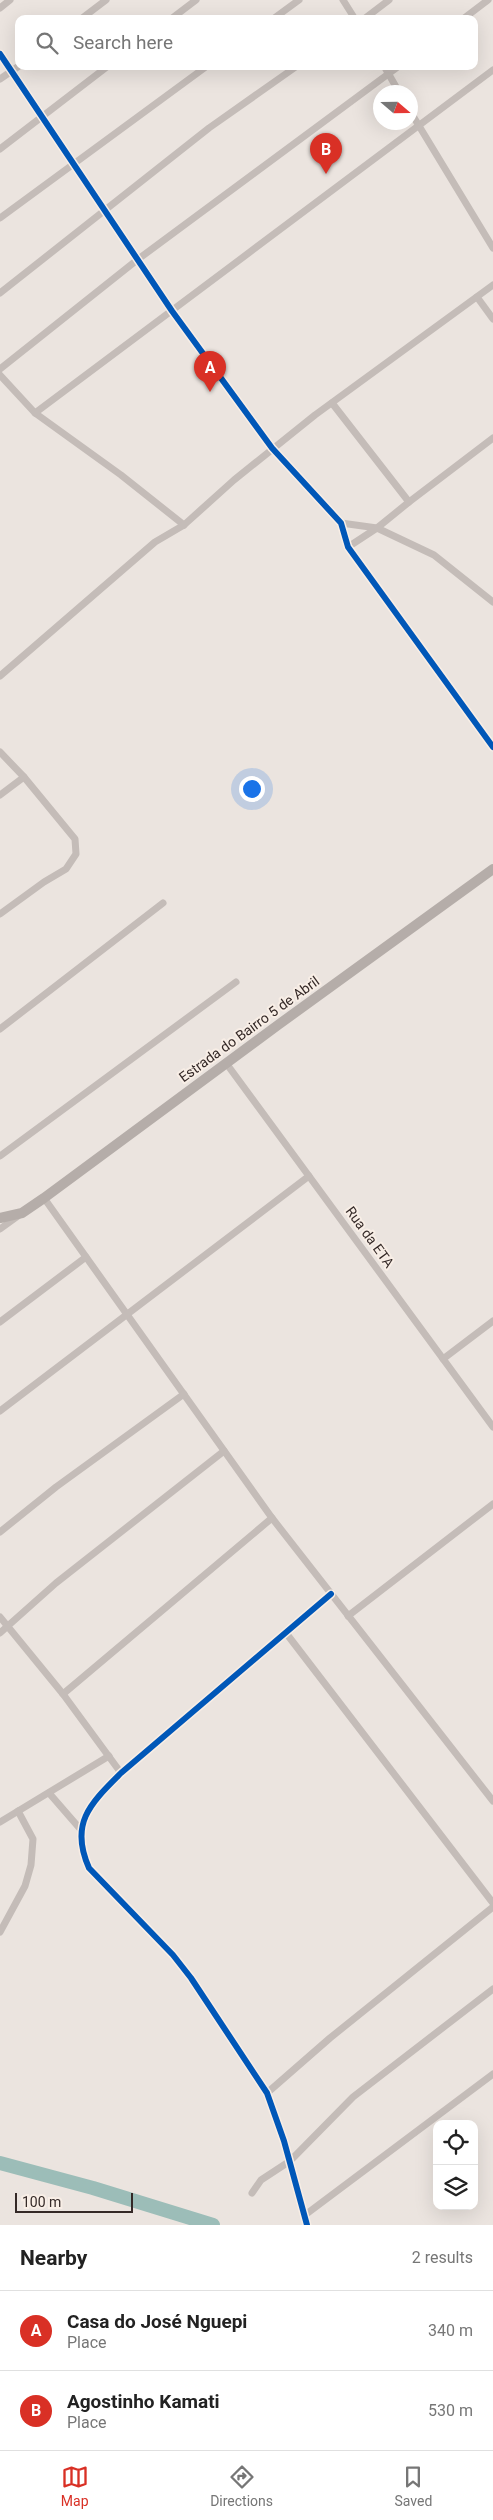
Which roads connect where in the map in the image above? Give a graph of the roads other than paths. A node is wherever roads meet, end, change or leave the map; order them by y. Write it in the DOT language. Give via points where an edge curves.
graph roads {
  1 [pos="10,0"];
  2 [pos="106,0"];
  3 [pos="196,0"];
  4 [pos="299,0"];
  5 [pos="343,0"];
  6 [pos="389,0"];
  7 [pos="488,0"];
  8 [pos="0,8"];
  9 [pos="86,15"];
  10 [pos="176,15"];
  11 [pos="278,15"];
  12 [pos="352,15"];
  13 [pos="369,15"];
  14 [pos="468,15"];
  15 [pos="0,54"];
  16 [pos="15,68"];
  17 [pos="103,70"];
  18 [pos="201,70"];
  19 [pos="291,70"];
  20 [pos="386,70"];
  21 [pos="393,70"];
  22 [pos="493,70"];
  23 [pos="11,71"];
  24 [pos="388,74"];
  25 [pos="0,80"];
  26 [pos="395,85"];
  27 [pos="42,117"];
  28 [pos="419,126"];
  29 [pos="0,149"];
  30 [pos="73,163"];
  31 [pos="104,210"];
  32 [pos="0,218"];
  33 [pos="493,248"];
  34 [pos="138,260"];
  35 [pos="493,285"];
  36 [pos="0,293"];
  37 [pos="477,297"];
  38 [pos="172,311"];
  39 [pos="493,320"];
  40 [pos="0,369"];
  41 [pos="0,374"];
  42 [pos="332,402"];
  43 [pos="35,413"];
  44 [pos="493,438"];
  45 [pos="272,448"];
  46 [pos="408,502"];
  47 [pos="341,523"];
  48 [pos="184,525"];
  49 [pos="378,528"];
  50 [pos="348,547"];
  51 [pos="493,602"];
  52 [pos="0,676"];
  53 [pos="493,747"];
  54 [pos="0,752"];
  55 [pos="24,777"];
  56 [pos="0,795"];
  57 [pos="493,869"];
  58 [pos="163,903"];
  59 [pos="0,914"];
  60 [pos="236,982"];
  61 [pos="0,1028"];
  62 [pos="226,1063"];
  63 [pos="0,1156"];
  64 [pos="309,1176"];
  65 [pos="44,1198"];
  66 [pos="22,1213"];
  67 [pos="0,1218"];
  68 [pos="0,1229"];
  69 [pos="86,1257"];
  70 [pos="128,1316"];
  71 [pos="493,1321"];
  72 [pos="0,1322"];
  73 [pos="444,1359"];
  74 [pos="184,1394"];
  75 [pos="0,1411"];
  76 [pos="493,1427"];
  77 [pos="224,1451"];
  78 [pos="493,1504"];
  79 [pos="272,1518"];
  80 [pos="0,1532"];
  81 [pos="331,1594"];
  82 [pos="348,1616"];
  83 [pos="0,1617"];
  84 [pos="7,1627"];
  85 [pos="286,1632"];
  86 [pos="0,1633"];
  87 [pos="63,1694"];
  88 [pos="109,1756"];
  89 [pos="121,1773"];
  90 [pos="49,1793"];
  91 [pos="493,1801"];
  92 [pos="18,1812"];
  93 [pos="0,1822"];
  94 [pos="82,1831"];
  95 [pos="493,1905"];
  96 [pos="0,1932"];
  97 [pos="493,1989"];
  98 [pos="493,2074"];
  99 [pos="267,2093"];
  100 [pos="290,2161"];
  101 [pos="252,2193"];
  102 [pos="305,2215"];
  103 [pos="307,2225"];
  1 -- 8 [label="street"];
  2 -- 9 [label="street"];
  3 -- 10 [label="street"];
  4 -- 11 [label="street"];
  5 -- 12 [label="street"];
  6 -- 13 [label="street"];
  7 -- 14 [label="street"];
  15 -- 23 [label="street"];
  16 -- 23 [label="street"];
  17 -- 27 [label="street"];
  18 -- 30 [label="street"];
  19 -- 31 [label="street" via="209,128"];
  20 -- 24 [label="street"];
  21 -- 24 [label="street"];
  22 -- 28 [label="street"];
  23 -- 25 [label="street"];
  23 -- 27 [label="street"];
  24 -- 26 [label="street"];
  24 -- 34 [label="street"];
  27 -- 29 [label="street"];
  27 -- 30 [label="street"];
  28 -- 33 [label="street"];
  28 -- 38 [label="street"];
  30 -- 31 [label="street"];
  30 -- 32 [label="street"];
  31 -- 34 [label="street"];
  31 -- 36 [label="street"];
  34 -- 38 [label="street"];
  34 -- 40 [label="street"];
  35 -- 37 [label="street"];
  37 -- 39 [label="street"];
  37 -- 42 [label="street"];
  38 -- 43 [label="street"];
  38 -- 45 [label="street"];
  41 -- 43 [label="street"];
  42 -- 45 [label="street"];
  42 -- 46 [label="street"];
  43 -- 48 [label="street"];
  44 -- 46 [label="street"];
  45 -- 47 [label="street"];
  45 -- 48 [label="street"];
  46 -- 49 [label="street"];
  47 -- 49 [label="street"];
  47 -- 50 [label="street"];
  48 -- 52 [label="street" via="155,542"];
  49 -- 50 [label="street"];
  49 -- 51 [label="street" via="434,555"];
  50 -- 53 [label="street"];
  54 -- 55 [label="street"];
  55 -- 56 [label="street"];
  55 -- 59 [label="street" via="75,838 76,854 66,869"];
  57 -- 62 [label="street, Estrada do Bairro 5 de Abril"];
  58 -- 61 [label="street"];
  60 -- 63 [label="street"];
  62 -- 64 [label="street, Rua da ETA"];
  62 -- 65 [label="street, Estrada do Bairro 5 de Abril"];
  64 -- 70 [label="street"];
  64 -- 73 [label="street, Rua da ETA"];
  65 -- 66 [label="street, Estrada do Bairro 5 de Abril"];
  65 -- 69 [label="street"];
  66 -- 67 [label="street"];
  66 -- 68 [label="street"];
  69 -- 70 [label="street"];
  69 -- 72 [label="street"];
  70 -- 74 [label="street"];
  70 -- 75 [label="street"];
  71 -- 73 [label="street"];
  73 -- 76 [label="street, Rua da ETA"];
  74 -- 77 [label="street"];
  74 -- 80 [label="street"];
  77 -- 79 [label="street"];
  77 -- 84 [label="street" via="56,1582"];
  78 -- 82 [label="street"];
  79 -- 81 [label="street"];
  79 -- 87 [label="street"];
  81 -- 82 [label="street"];
  81 -- 85 [label="street"];
  82 -- 91 [label="street"];
  83 -- 84 [label="street"];
  84 -- 86 [label="street"];
  84 -- 87 [label="street"];
  85 -- 89 [label="street"];
  85 -- 95 [label="street"];
  87 -- 88 [label="street"];
  88 -- 89 [label="street"];
  88 -- 90 [label="street"];
  89 -- 94 [label="street" via="91,1803"];
  90 -- 92 [label="street"];
  90 -- 94 [label="street"];
  92 -- 93 [label="street"];
  92 -- 96 [label="street" via="33,1839 31,1865 26,1886"];
  94 -- 99 [label="street" via="82,1852 90,1868 185,1970"];
  95 -- 99 [label="street"];
  97 -- 100 [label="street" via="353,2097"];
  98 -- 102 [label="street"];
  99 -- 100 [label="street"];
  100 -- 101 [label="street" via="261,2180"];
  100 -- 102 [label="street"];
  102 -- 103 [label="street"];
}
